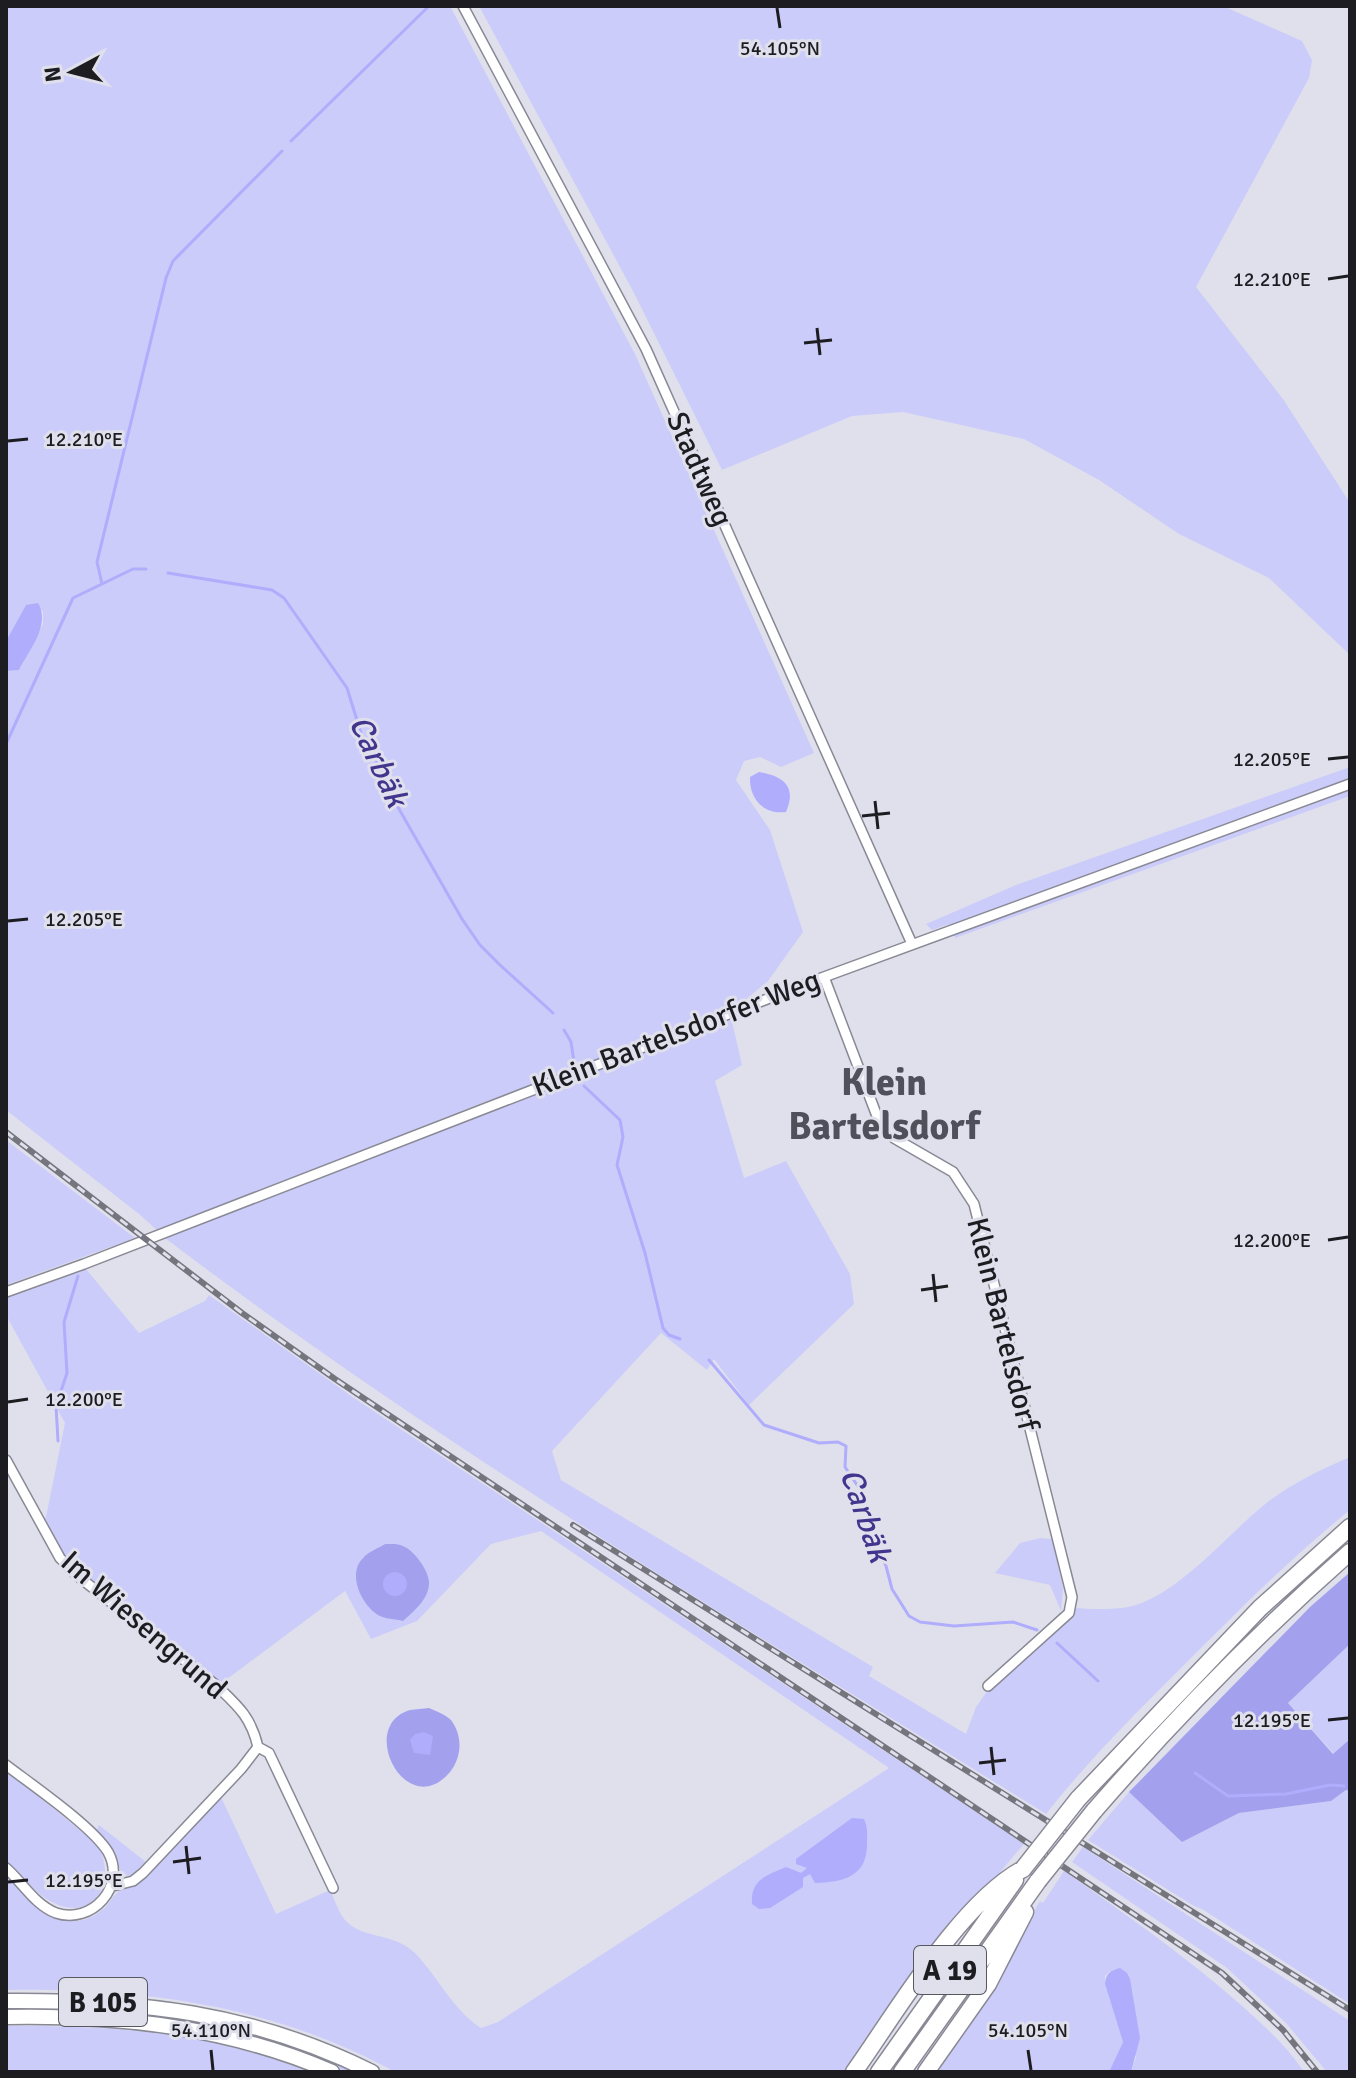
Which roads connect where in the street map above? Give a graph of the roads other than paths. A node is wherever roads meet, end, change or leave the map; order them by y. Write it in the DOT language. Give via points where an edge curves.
graph roads {
  1 [pos="463,6"];
  2 [pos="1350,784"];
  3 [pos="912,944"];
  4 [pos="824,977"];
  5 [pos="6,1292"];
  6 [pos="6,1460"];
  7 [pos="1350,1527"];
  8 [pos="1350,1552"];
  9 [pos="988,1686"];
  10 [pos="258,1747"];
  11 [pos="6,1765"];
  12 [pos="6,1868"];
  13 [pos="1023,1869"];
  14 [pos="1038,1881"];
  15 [pos="113,1886"];
  16 [pos="333,1888"];
  17 [pos="6,2001"];
  18 [pos="6,2017"];
  19 [pos="332,2072"];
  20 [pos="372,2072"];
  21 [pos="854,2072"];
  22 [pos="879,2072"];
  23 [pos="902,2072"];
  24 [pos="926,2072"];
  1 -- 3 [label="street, Stadtweg" via="646,349"];
  2 -- 3 [label="street, Klein Bartelsdorfer Weg"];
  3 -- 4 [label="street, Klein Bartelsdorfer Weg"];
  4 -- 5 [label="street, Klein Bartelsdorfer Weg"];
  4 -- 9 [label="street, Klein Bartelsdorf" via="880,1124 894,1138 953,1172 974,1204 1072,1597 1069,1613"];
  6 -- 10 [label="street, Im Wiesengrund" via="60,1558 236,1704 253,1726"];
  7 -- 13 [label="highway, A 19, bridge" via="1260,1608 1078,1799"];
  8 -- 14 [label="highway, A 19, bridge" via="1213,1680"];
  10 -- 15 [label="street" via="143,1873"];
  10 -- 16 [label="street, Im Wiesengrund" via="269,1753"];
  11 -- 15 [label="street" via="95,1836 113,1864"];
  12 -- 15 [label="street" via="45,1907 66,1915 96,1907"];
  13 -- 21 [label="highway" via="1004,1879 947,1941"];
  13 -- 22 [label="highway, A 19"];
  14 -- 23 [label="highway, A 19"];
  14 -- 24 [label="highway" via="988,1984"];
  17 -- 20 [label="highway, B 105" via="117,2003 199,2013 282,2035"];
  18 -- 19 [label="highway, B 105" via="137,2021 199,2030 248,2041"];
}
